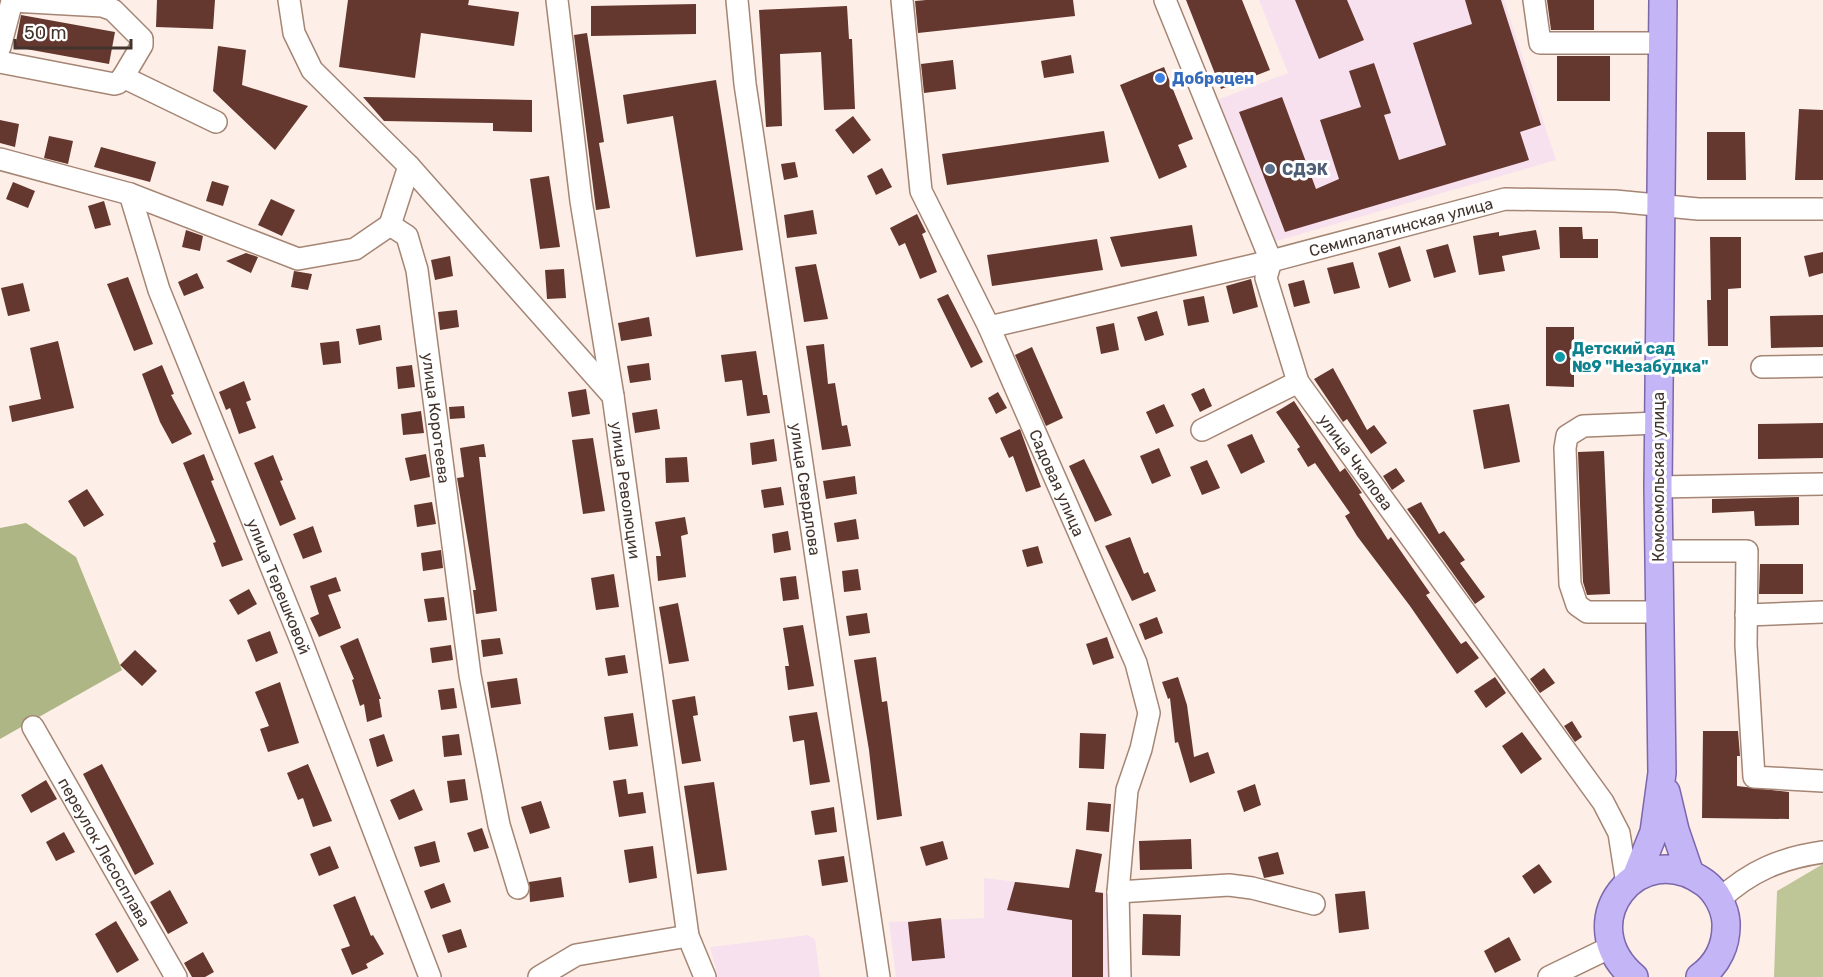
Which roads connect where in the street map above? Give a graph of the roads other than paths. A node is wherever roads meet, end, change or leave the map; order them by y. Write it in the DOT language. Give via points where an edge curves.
graph roads {
  1 [pos="8,0"];
  2 [pos="290,0"];
  3 [pos="557,0"];
  4 [pos="737,0"];
  5 [pos="902,0"];
  6 [pos="1165,0"];
  7 [pos="1534,0"];
  8 [pos="1663,0"];
  9 [pos="1662,43"];
  10 [pos="0,48"];
  11 [pos="0,62"];
  12 [pos="123,77"];
  13 [pos="216,122"];
  14 [pos="0,159"];
  15 [pos="409,166"];
  16 [pos="130,194"];
  17 [pos="1660,204"];
  18 [pos="1823,209"];
  19 [pos="390,225"];
  20 [pos="1271,261"];
  21 [pos="989,327"];
  22 [pos="1823,366"];
  23 [pos="1762,367"];
  24 [pos="1298,382"];
  25 [pos="613,396"];
  26 [pos="1658,423"];
  27 [pos="1202,430"];
  28 [pos="1823,484"];
  29 [pos="1658,487"];
  30 [pos="1658,551"];
  31 [pos="1658,612"];
  32 [pos="1823,612"];
  33 [pos="1746,615"];
  34 [pos="33,728"];
  35 [pos="1662,773"];
  36 [pos="1823,781"];
  37 [pos="1823,852"];
  38 [pos="1690,874"];
  39 [pos="1631,881"];
  40 [pos="518,888"];
  41 [pos="1118,892"];
  42 [pos="1719,900"];
  43 [pos="1314,904"];
  44 [pos="688,936"];
  45 [pos="1624,967"];
  46 [pos="1706,976"];
  47 [pos="176,977"];
  48 [pos="430,977"];
  49 [pos="539,977"];
  50 [pos="705,977"];
  51 [pos="879,977"];
  52 [pos="1120,977"];
  53 [pos="1549,977"];
  1 -- 10 [label="street"];
  1 -- 12 [label="street" via="113,10 142,39"];
  2 -- 15 [label="street" via="294,33 312,70"];
  3 -- 25 [label="street, улица Революции" via="580,201"];
  4 -- 51 [label="street, улица Свердлова" via="745,84"];
  5 -- 21 [label="street, Садовая улица" via="921,191"];
  6 -- 20 [label="street, улица Чкалова"];
  7 -- 9 [label="street" via="1540,43"];
  8 -- 9 [label="main road, Комсомольская улица"];
  9 -- 17 [label="main road, Комсомольская улица"];
  11 -- 12 [label="street" via="114,84"];
  12 -- 13 [label="street"];
  14 -- 16 [label="street"];
  15 -- 19 [label="street"];
  15 -- 25 [label="street"];
  16 -- 19 [label="street" via="298,259 355,249"];
  16 -- 48 [label="street, улица Терешковой" via="159,290 300,638"];
  17 -- 18 [label="street, Семипалатинская улица" via="1698,209"];
  17 -- 20 [label="street, Семипалатинская улица" via="1504,198"];
  17 -- 26 [label="main road, Комсомольская улица"];
  19 -- 40 [label="street, улица Коротеева" via="407,236 417,270 470,675 499,825"];
  20 -- 21 [label="street, Семипалатинская улица"];
  20 -- 24 [label="street, улица Чкалова" via="1266,278"];
  21 -- 41 [label="street, Садовая улица" via="1136,663 1149,713 1142,749 1127,790"];
  22 -- 23 [label="street"];
  24 -- 27 [label="street"];
  24 -- 39 [label="street, улица Чкалова" via="1603,802 1619,833"];
  25 -- 44 [label="street, улица Революции"];
  26 -- 29 [label="main road, Комсомольская улица"];
  26 -- 31 [label="street" via="1583,426 1567,436 1565,448 1569,584 1577,605 1587,612"];
  28 -- 29 [label="street"];
  29 -- 30 [label="main road, Комсомольская улица"];
  30 -- 31 [label="main road, Комсомольская улица"];
  30 -- 33 [label="street" via="1747,550"];
  31 -- 35 [label="main road, Комсомольская улица"];
  32 -- 33 [label="street"];
  33 -- 36 [label="street" via="1754,777"];
  34 -- 47 [label="street, переулок Лесосплава"];
  35 -- 38 [label="main road, Комсомольская улица"];
  35 -- 39 [label="main road, Комсомольская улица" via="1654,832"];
  37 -- 42 [label="street" via="1774,862 1740,881"];
  38 -- 39 [label="main road" via="1661,869"];
  38 -- 42 [label="main road" via="1709,886"];
  39 -- 45 [label="main road, Комсомольская улица" via="1610,910 1608,925"];
  41 -- 43 [label="street" via="1229,885"];
  41 -- 52 [label="street, Садовая улица"];
  42 -- 46 [label="main road" via="1725,917 1725,942"];
  44 -- 49 [label="street" via="576,955"];
  44 -- 50 [label="street, улица Революции"];
  45 -- 53 [label="street"];
}
